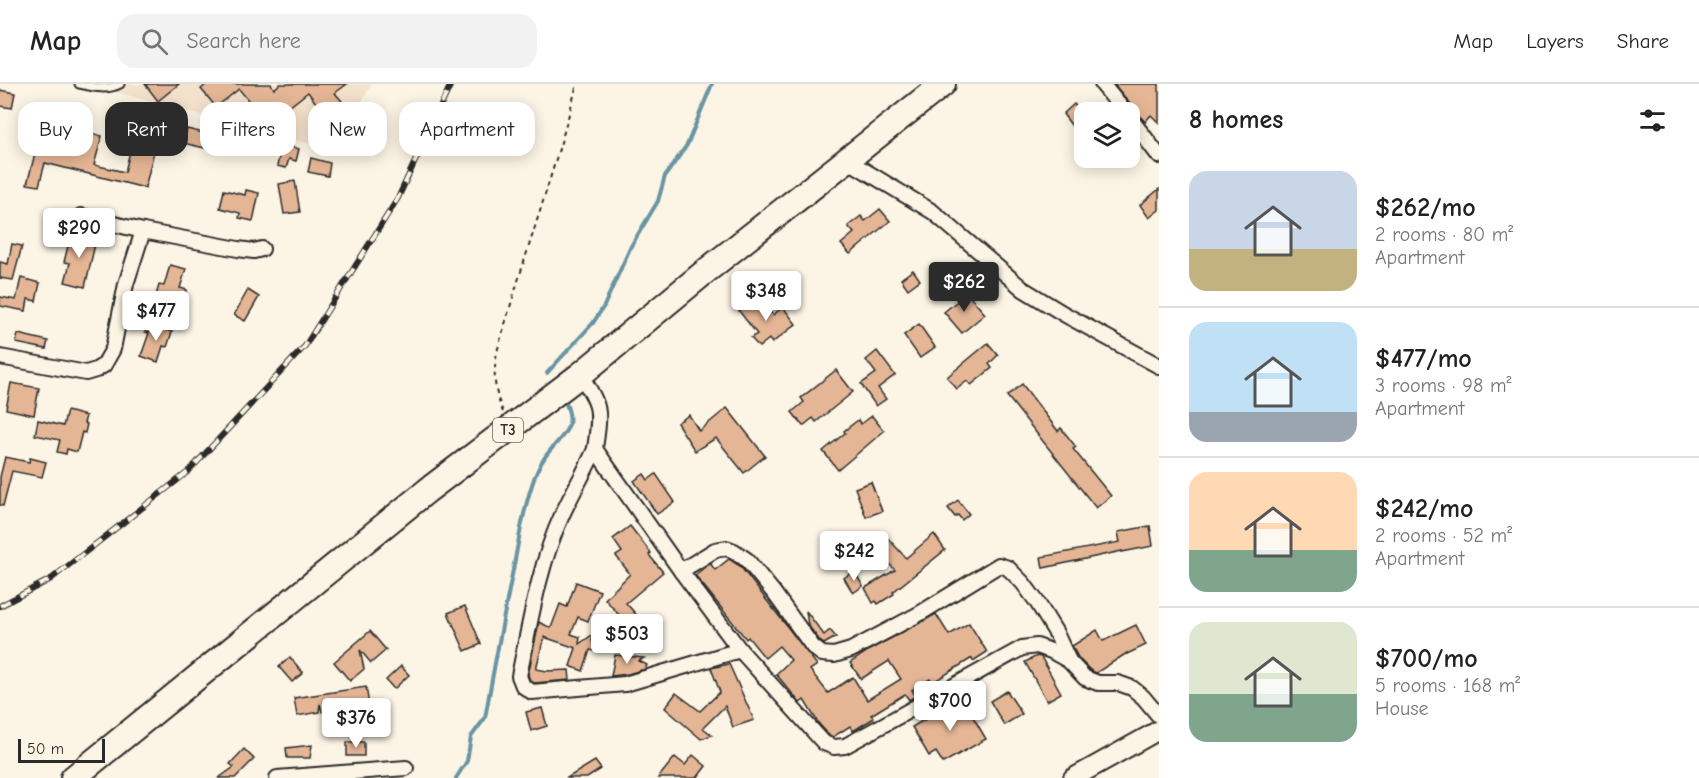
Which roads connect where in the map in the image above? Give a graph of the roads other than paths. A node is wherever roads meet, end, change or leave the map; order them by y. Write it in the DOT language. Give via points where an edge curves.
graph roads {
  1 [pos="79,84"];
  2 [pos="120,84"];
  3 [pos="943,84"];
  4 [pos="1102,84"];
  5 [pos="1117,102"];
  6 [pos="1140,130"];
  7 [pos="1159,156"];
  8 [pos="847,160"];
  9 [pos="81,216"];
  10 [pos="143,231"];
  11 [pos="262,249"];
  12 [pos="0,357"];
  13 [pos="1159,366"];
  14 [pos="580,375"];
  15 [pos="595,449"];
  16 [pos="681,571"];
  17 [pos="740,650"];
  18 [pos="1069,661"];
  19 [pos="1159,716"];
  20 [pos="1159,730"];
  21 [pos="406,768"];
  22 [pos="73,778"];
  23 [pos="277,778"];
  24 [pos="1073,778"];
  1 -- 2 [label="lane" via="99,88"];
  3 -- 8 [label="highway, T3"];
  4 -- 5 [label="street"];
  6 -- 7 [label="street"];
  8 -- 13 [label="street" via="933,212 1023,289"];
  8 -- 14 [label="highway, T3"];
  9 -- 10 [label="street"];
  10 -- 11 [label="street" via="238,249"];
  10 -- 12 [label="street" via="126,284 113,349 104,365 86,373"];
  14 -- 15 [label="street" via="598,407"];
  14 -- 22 [label="highway, T3" via="428,490"];
  15 -- 16 [label="street"];
  15 -- 17 [label="street" via="561,516 543,568 519,676 523,686 532,692 625,684"];
  16 -- 17 [label="street"];
  16 -- 18 [label="street" via="715,550 734,551 747,560 813,647 822,654 834,655 919,614 999,565 1008,568 1037,602"];
  17 -- 18 [label="street" via="824,743 834,747 845,746 1022,648 1037,646"];
  18 -- 19 [label="street" via="1085,678 1132,688"];
  20 -- 24 [label="street"];
  21 -- 23 [label="street"];
}
